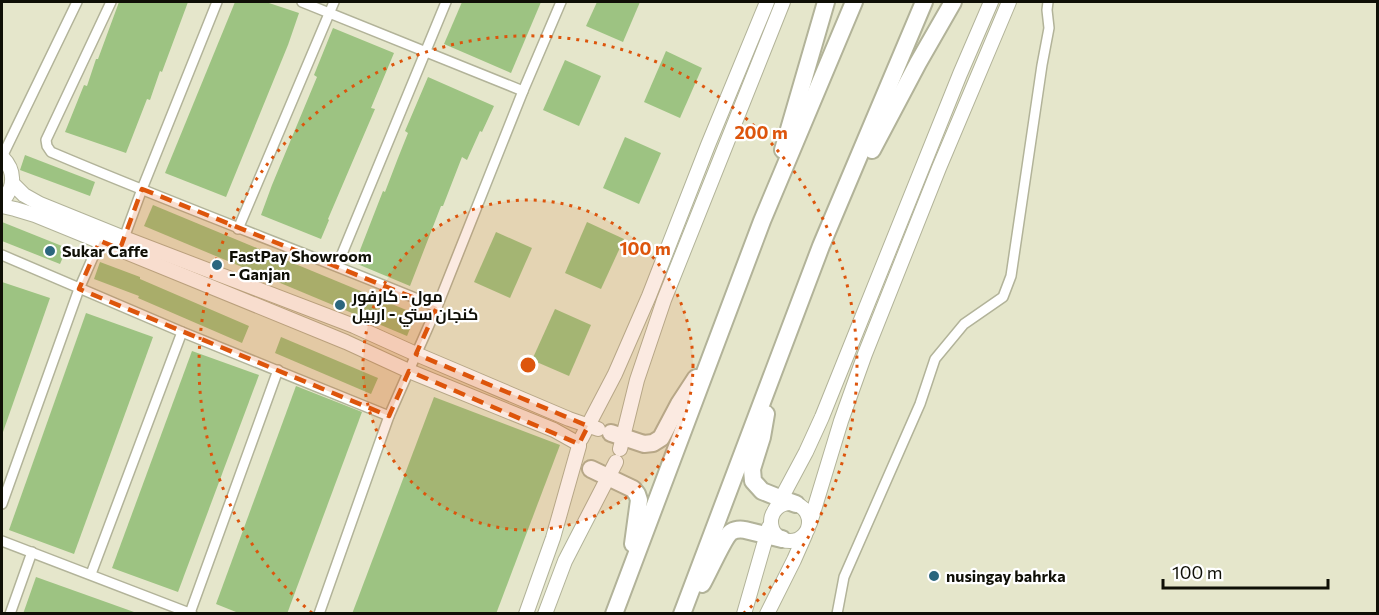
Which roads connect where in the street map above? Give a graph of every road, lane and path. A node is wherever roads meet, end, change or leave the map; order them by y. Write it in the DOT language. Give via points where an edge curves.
graph roads {
  1 [pos="77,2"];
  2 [pos="111,2"];
  3 [pos="217,2"];
  4 [pos="302,2"];
  5 [pos="334,2"];
  6 [pos="446,2"];
  7 [pos="561,2"];
  8 [pos="767,2"];
  9 [pos="783,2"];
  10 [pos="826,2"];
  11 [pos="854,2"];
  12 [pos="924,2"];
  13 [pos="953,2"];
  14 [pos="991,2"];
  15 [pos="1009,2"];
  16 [pos="1048,2"];
  17 [pos="329,13"];
  18 [pos="426,51"];
  19 [pos="523,91"];
  20 [pos="2,157"];
  21 [pos="12,183"];
  22 [pos="142,189"];
  23 [pos="2,201"];
  24 [pos="2,206"];
  25 [pos="762,221"];
  26 [pos="238,229"];
  27 [pos="124,238"];
  28 [pos="100,241"];
  29 [pos="821,246"];
  30 [pos="2,255"];
  31 [pos="338,266"];
  32 [pos="79,289"];
  33 [pos="437,307"];
  34 [pos="354,326"];
  35 [pos="182,332"];
  36 [pos="346,342"];
  37 [pos="416,354"];
  38 [pos="707,364"];
  39 [pos="278,370"];
  40 [pos="409,371"];
  41 [pos="768,388"];
  42 [pos="389,416"];
  43 [pos="580,443"];
  44 [pos="613,449"];
  45 [pos="591,469"];
  46 [pos="2,504"];
  47 [pos="779,518"];
  48 [pos="807,529"];
  49 [pos="2,542"];
  50 [pos="32,552"];
  51 [pos="90,574"];
  52 [pos="628,574"];
  53 [pos="191,613"];
  54 [pos="682,613"];
  55 [pos="10,614"];
  56 [pos="319,614"];
  57 [pos="526,614"];
  58 [pos="545,614"];
  59 [pos="614,614"];
  60 [pos="744,614"];
  61 [pos="767,614"];
  62 [pos="837,614"];
  1 -- 20 [label="street"];
  2 -- 22 [label="street" via="46,140 51,152"];
  3 -- 22 [label="street"];
  4 -- 17 [label="street"];
  5 -- 17 [label="street"];
  6 -- 18 [label="street"];
  7 -- 19 [label="street"];
  8 -- 44 [label="street" via="615,374"];
  9 -- 44 [label="street" via="664,300"];
  10 -- 25 [label="highway"];
  11 -- 25 [label="highway"];
  12 -- 29 [label="highway"];
  13 -- 29 [label="highway"];
  14 -- 47 [label="street"];
  15 -- 48 [label="street" via="865,354"];
  16 -- 62 [label="street" via="1049,28 1011,276 1003,297 964,324 934,359 920,404 844,577"];
  17 -- 18 [label="street"];
  17 -- 26 [label="street"];
  18 -- 19 [label="street"];
  18 -- 31 [label="street"];
  19 -- 33 [label="street"];
  20 -- 21 [label="street" via="11,169"];
  21 -- 23 [label="street"];
  21 -- 27 [label="street" via="33,200"];
  22 -- 26 [label="street"];
  22 -- 27 [label="street"];
  24 -- 28 [label="street"];
  25 -- 38 [label="highway"];
  26 -- 31 [label="street"];
  27 -- 34 [label="street"];
  28 -- 32 [label="street"];
  28 -- 36 [label="street"];
  29 -- 41 [label="highway"];
  30 -- 32 [label="street"];
  31 -- 33 [label="street"];
  32 -- 35 [label="street"];
  32 -- 46 [label="street"];
  33 -- 37 [label="street"];
  34 -- 36 [label="street"];
  34 -- 37 [label="street"];
  35 -- 39 [label="street"];
  35 -- 51 [label="street"];
  36 -- 40 [label="street"];
  37 -- 40 [label="street"];
  37 -- 44 [label="street"];
  38 -- 44 [label="highway" via="661,438 649,444"];
  38 -- 52 [label="highway"];
  39 -- 42 [label="street"];
  39 -- 53 [label="street"];
  40 -- 42 [label="street"];
  40 -- 43 [label="street"];
  41 -- 47 [label="highway" via="752,473 753,482"];
  41 -- 54 [label="highway"];
  42 -- 56 [label="street"];
  43 -- 44 [label="street" via="591,430"];
  43 -- 45 [label="street" via="581,460"];
  43 -- 57 [label="street"];
  44 -- 45 [label="highway"];
  44 -- 52 [label="highway" via="639,500"];
  44 -- 58 [label="street"];
  47 -- 48 [label="street" via="806,511"];
  47 -- 48 [label="street" via="788,541 800,539"];
  47 -- 54 [label="highway" via="731,532"];
  47 -- 60 [label="street"];
  48 -- 61 [label="street"];
  49 -- 50 [label="street"];
  50 -- 51 [label="street"];
  50 -- 55 [label="street"];
  51 -- 53 [label="street"];
  52 -- 59 [label="highway"];
}
